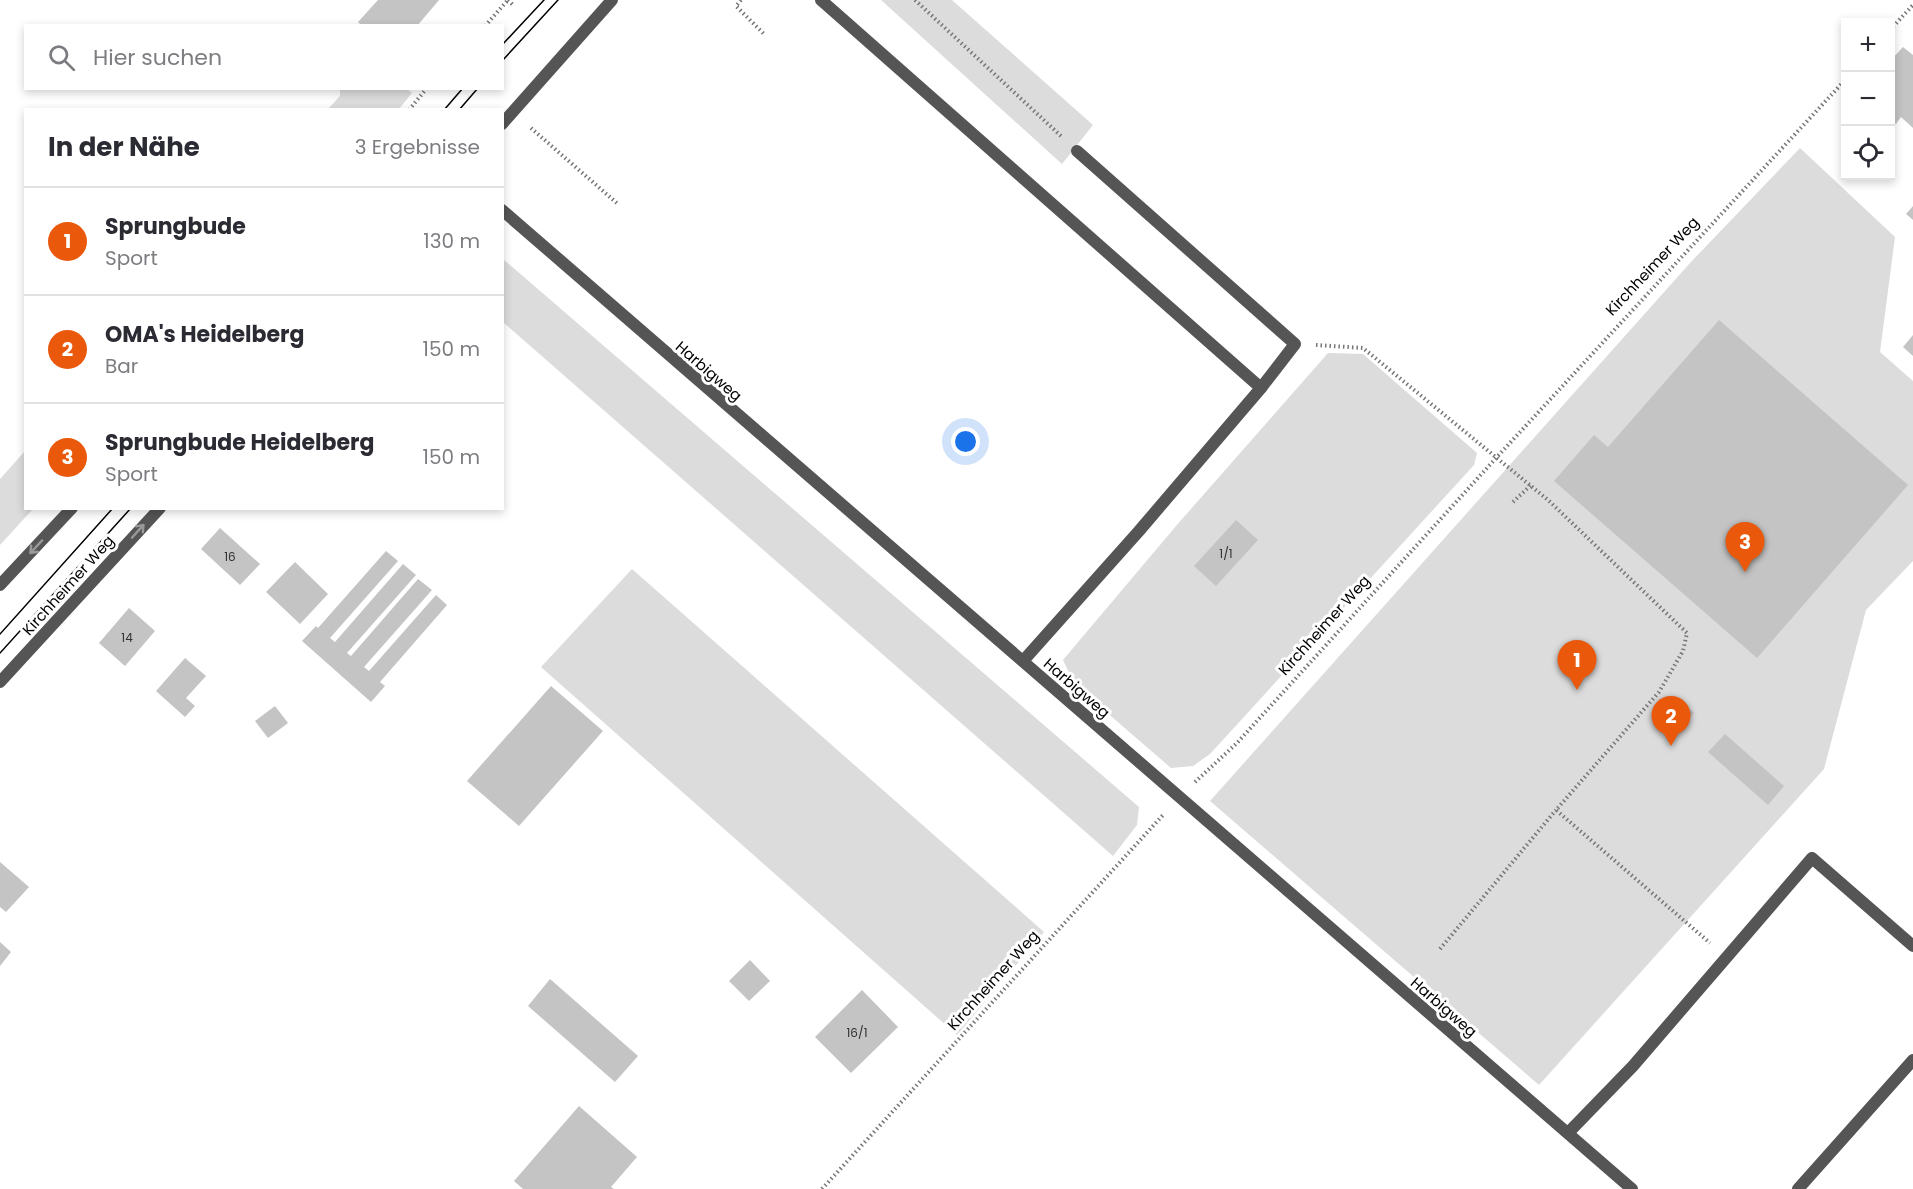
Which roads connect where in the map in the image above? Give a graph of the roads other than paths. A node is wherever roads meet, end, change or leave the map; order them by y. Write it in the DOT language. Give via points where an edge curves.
graph roads {
  1 [pos="612,0"];
  2 [pos="821,0"];
  3 [pos="504,122"];
  4 [pos="1077,151"];
  5 [pos="504,212"];
  6 [pos="1261,388"];
  7 [pos="70,510"];
  8 [pos="158,510"];
  9 [pos="0,585"];
  10 [pos="1023,661"];
  11 [pos="0,682"];
  12 [pos="1913,946"];
  13 [pos="1913,1060"];
  14 [pos="1568,1133"];
  15 [pos="1632,1189"];
  16 [pos="1798,1189"];
  1 -- 3 [label="street"];
  2 -- 6 [label="street"];
  4 -- 6 [label="street" via="1295,344"];
  5 -- 10 [label="street, Harbigweg"];
  6 -- 10 [label="street"];
  7 -- 9 [label="street, one-way"];
  11 -- 8 [label="street, Kirchheimer Weg, one-way"];
  10 -- 14 [label="street, Harbigweg"];
  12 -- 14 [label="street" via="1812,858 1634,1066"];
  13 -- 16 [label="street"];
  14 -- 15 [label="street, Harbigweg"];
}
